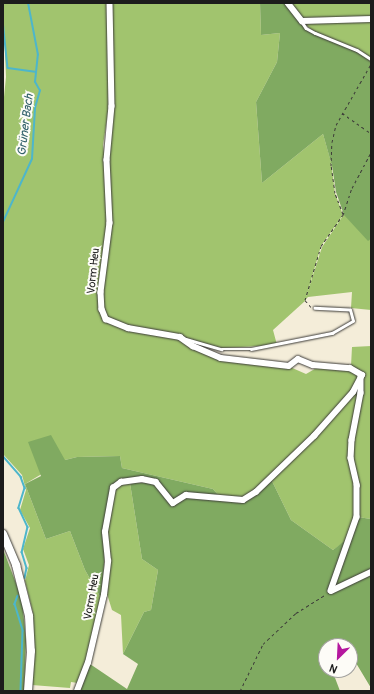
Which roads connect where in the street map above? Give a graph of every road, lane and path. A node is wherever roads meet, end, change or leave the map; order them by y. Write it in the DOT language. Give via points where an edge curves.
graph roads {
  1 [pos="110,3"];
  2 [pos="288,3"];
  3 [pos="371,19"];
  4 [pos="302,21"];
  5 [pos="371,59"];
  6 [pos="371,64"];
  7 [pos="342,113"];
  8 [pos="371,133"];
  9 [pos="371,153"];
  10 [pos="343,215"];
  11 [pos="315,308"];
  12 [pos="180,337"];
  13 [pos="362,375"];
  14 [pos="3,534"];
  15 [pos="371,572"];
  16 [pos="331,591"];
  17 [pos="28,691"];
  18 [pos="77,691"];
  19 [pos="240,691"];
  1 -- 12 [label="street, Vorm Heu" via="112,106 107,148 110,223 101,292 102,310 106,319 115,324"];
  2 -- 4 [label="street"];
  3 -- 4 [label="street"];
  4 -- 5 [label="lane" via="306,28 315,33 357,50"];
  6 -- 7 [label="path"];
  7 -- 8 [label="path"];
  7 -- 10 [label="path" via="332,142 331,166 335,193"];
  9 -- 10 [label="path" via="352,188"];
  10 -- 11 [label="path" via="321,246 314,267 305,300 307,306"];
  11 -- 12 [label="lane" via="350,310 353,320 332,333 251,349 222,348"];
  12 -- 13 [label="street, Vorm Heu" via="207,353 243,363 289,366 298,360 313,365 350,368"];
  13 -- 16 [label="street" via="362,393 352,440 351,458 357,485 358,517"];
  13 -- 18 [label="street, Vorm Heu" via="353,392 314,436 256,492 243,500 186,495 173,503 156,482 142,479 121,482 113,488 106,532 108,561 104,595 88,663"];
  14 -- 17 [label="main road" via="16,565 29,616 31,651"];
  15 -- 16 [label="street"];
  16 -- 19 [label="path" via="301,610 263,644"];
}
